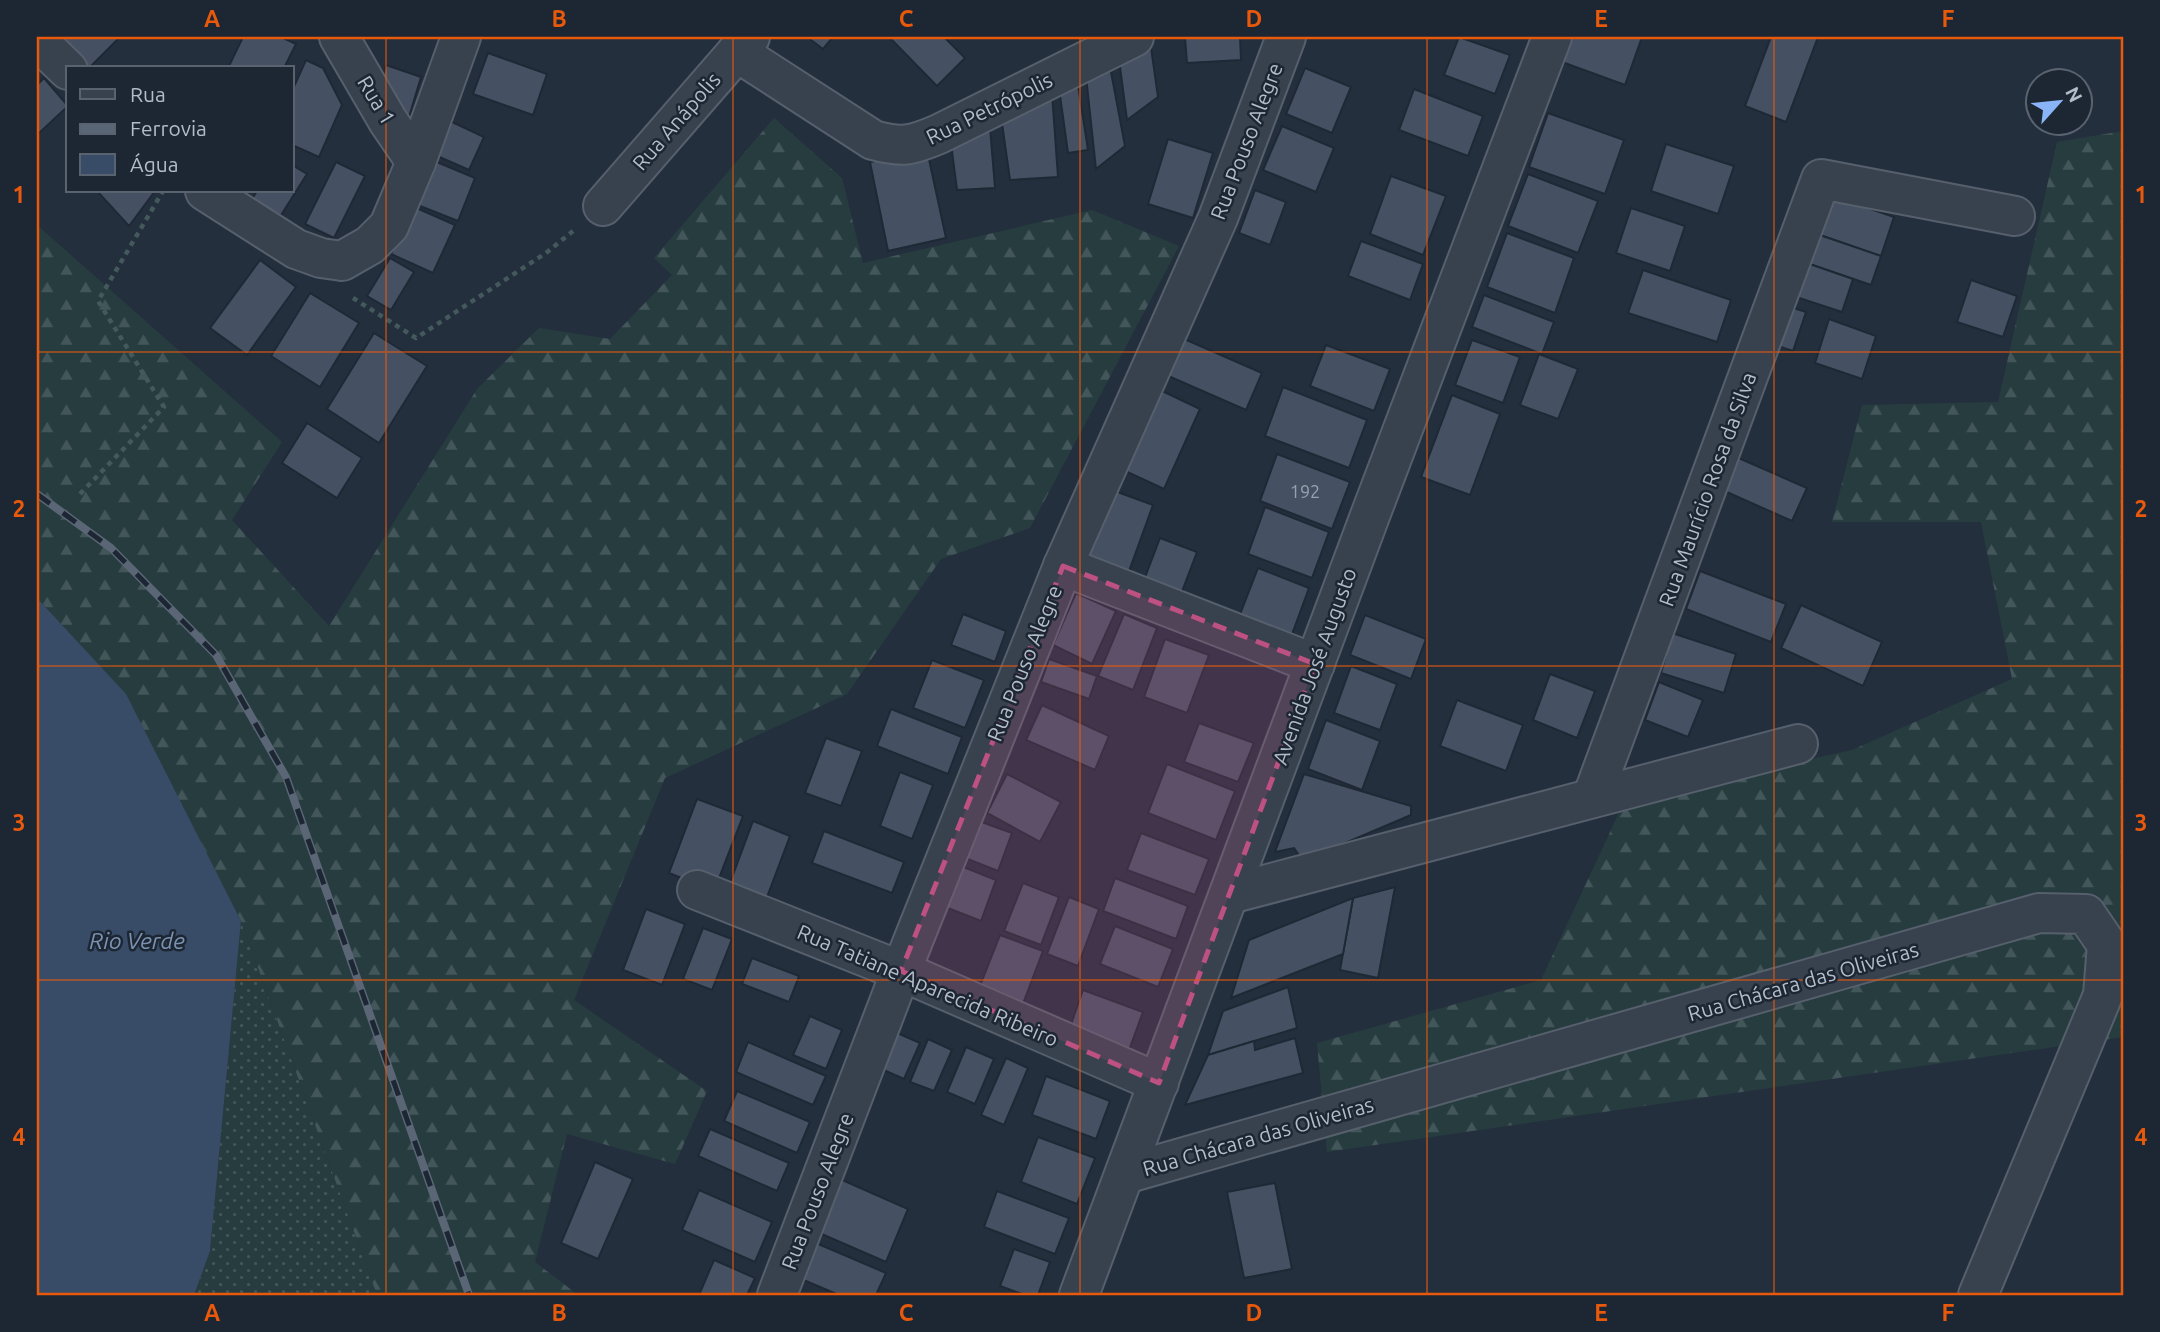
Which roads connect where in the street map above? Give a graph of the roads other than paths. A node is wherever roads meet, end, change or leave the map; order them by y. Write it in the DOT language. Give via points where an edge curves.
graph roads {
  1 [pos="339,37"];
  2 [pos="461,37"];
  3 [pos="1134,37"];
  4 [pos="1286,37"];
  5 [pos="1552,37"];
  6 [pos="37,40"];
  7 [pos="743,44"];
  8 [pos="66,68"];
  9 [pos="416,162"];
  10 [pos="207,192"];
  11 [pos="603,206"];
  12 [pos="2014,216"];
  13 [pos="1063,566"];
  14 [pos="1315,664"];
  15 [pos="1798,744"];
  16 [pos="1592,798"];
  17 [pos="697,890"];
  18 [pos="1230,894"];
  19 [pos="901,971"];
  20 [pos="1158,1083"];
  21 [pos="1125,1174"];
  22 [pos="777,1295"];
  23 [pos="1079,1295"];
  24 [pos="1978,1295"];
  1 -- 9 [label="street, Rua 1"];
  2 -- 9 [label="street"];
  3 -- 7 [label="street, Rua Petrópolis" via="939,134 896,146 873,140"];
  4 -- 13 [label="street, Rua Pouso Alegre" via="1218,218"];
  5 -- 14 [label="street, Avenida José Augusto"];
  6 -- 8 [label="street"];
  7 -- 11 [label="street, Rua Anápolis"];
  9 -- 10 [label="street" via="389,226 370,245 342,261 296,249"];
  12 -- 16 [label="street, Rua Maurício Rosa da Silva" via="1821,179"];
  13 -- 14 [label="street"];
  13 -- 19 [label="street, Rua Pouso Alegre"];
  14 -- 18 [label="street, Avenida José Augusto"];
  15 -- 16 [label="street"];
  16 -- 18 [label="street"];
  17 -- 19 [label="street, Rua Tatiane Aparecida Ribeiro"];
  18 -- 20 [label="street, Avenida José Augusto"];
  19 -- 20 [label="street, Rua Tatiane Aparecida Ribeiro"];
  19 -- 22 [label="street, Rua Pouso Alegre"];
  20 -- 21 [label="street, Avenida José Augusto"];
  21 -- 23 [label="street, Avenida José Augusto"];
  21 -- 24 [label="street, Rua Chácara das Oliveiras" via="2039,914 2086,914 2107,945 2103,995"];
}
